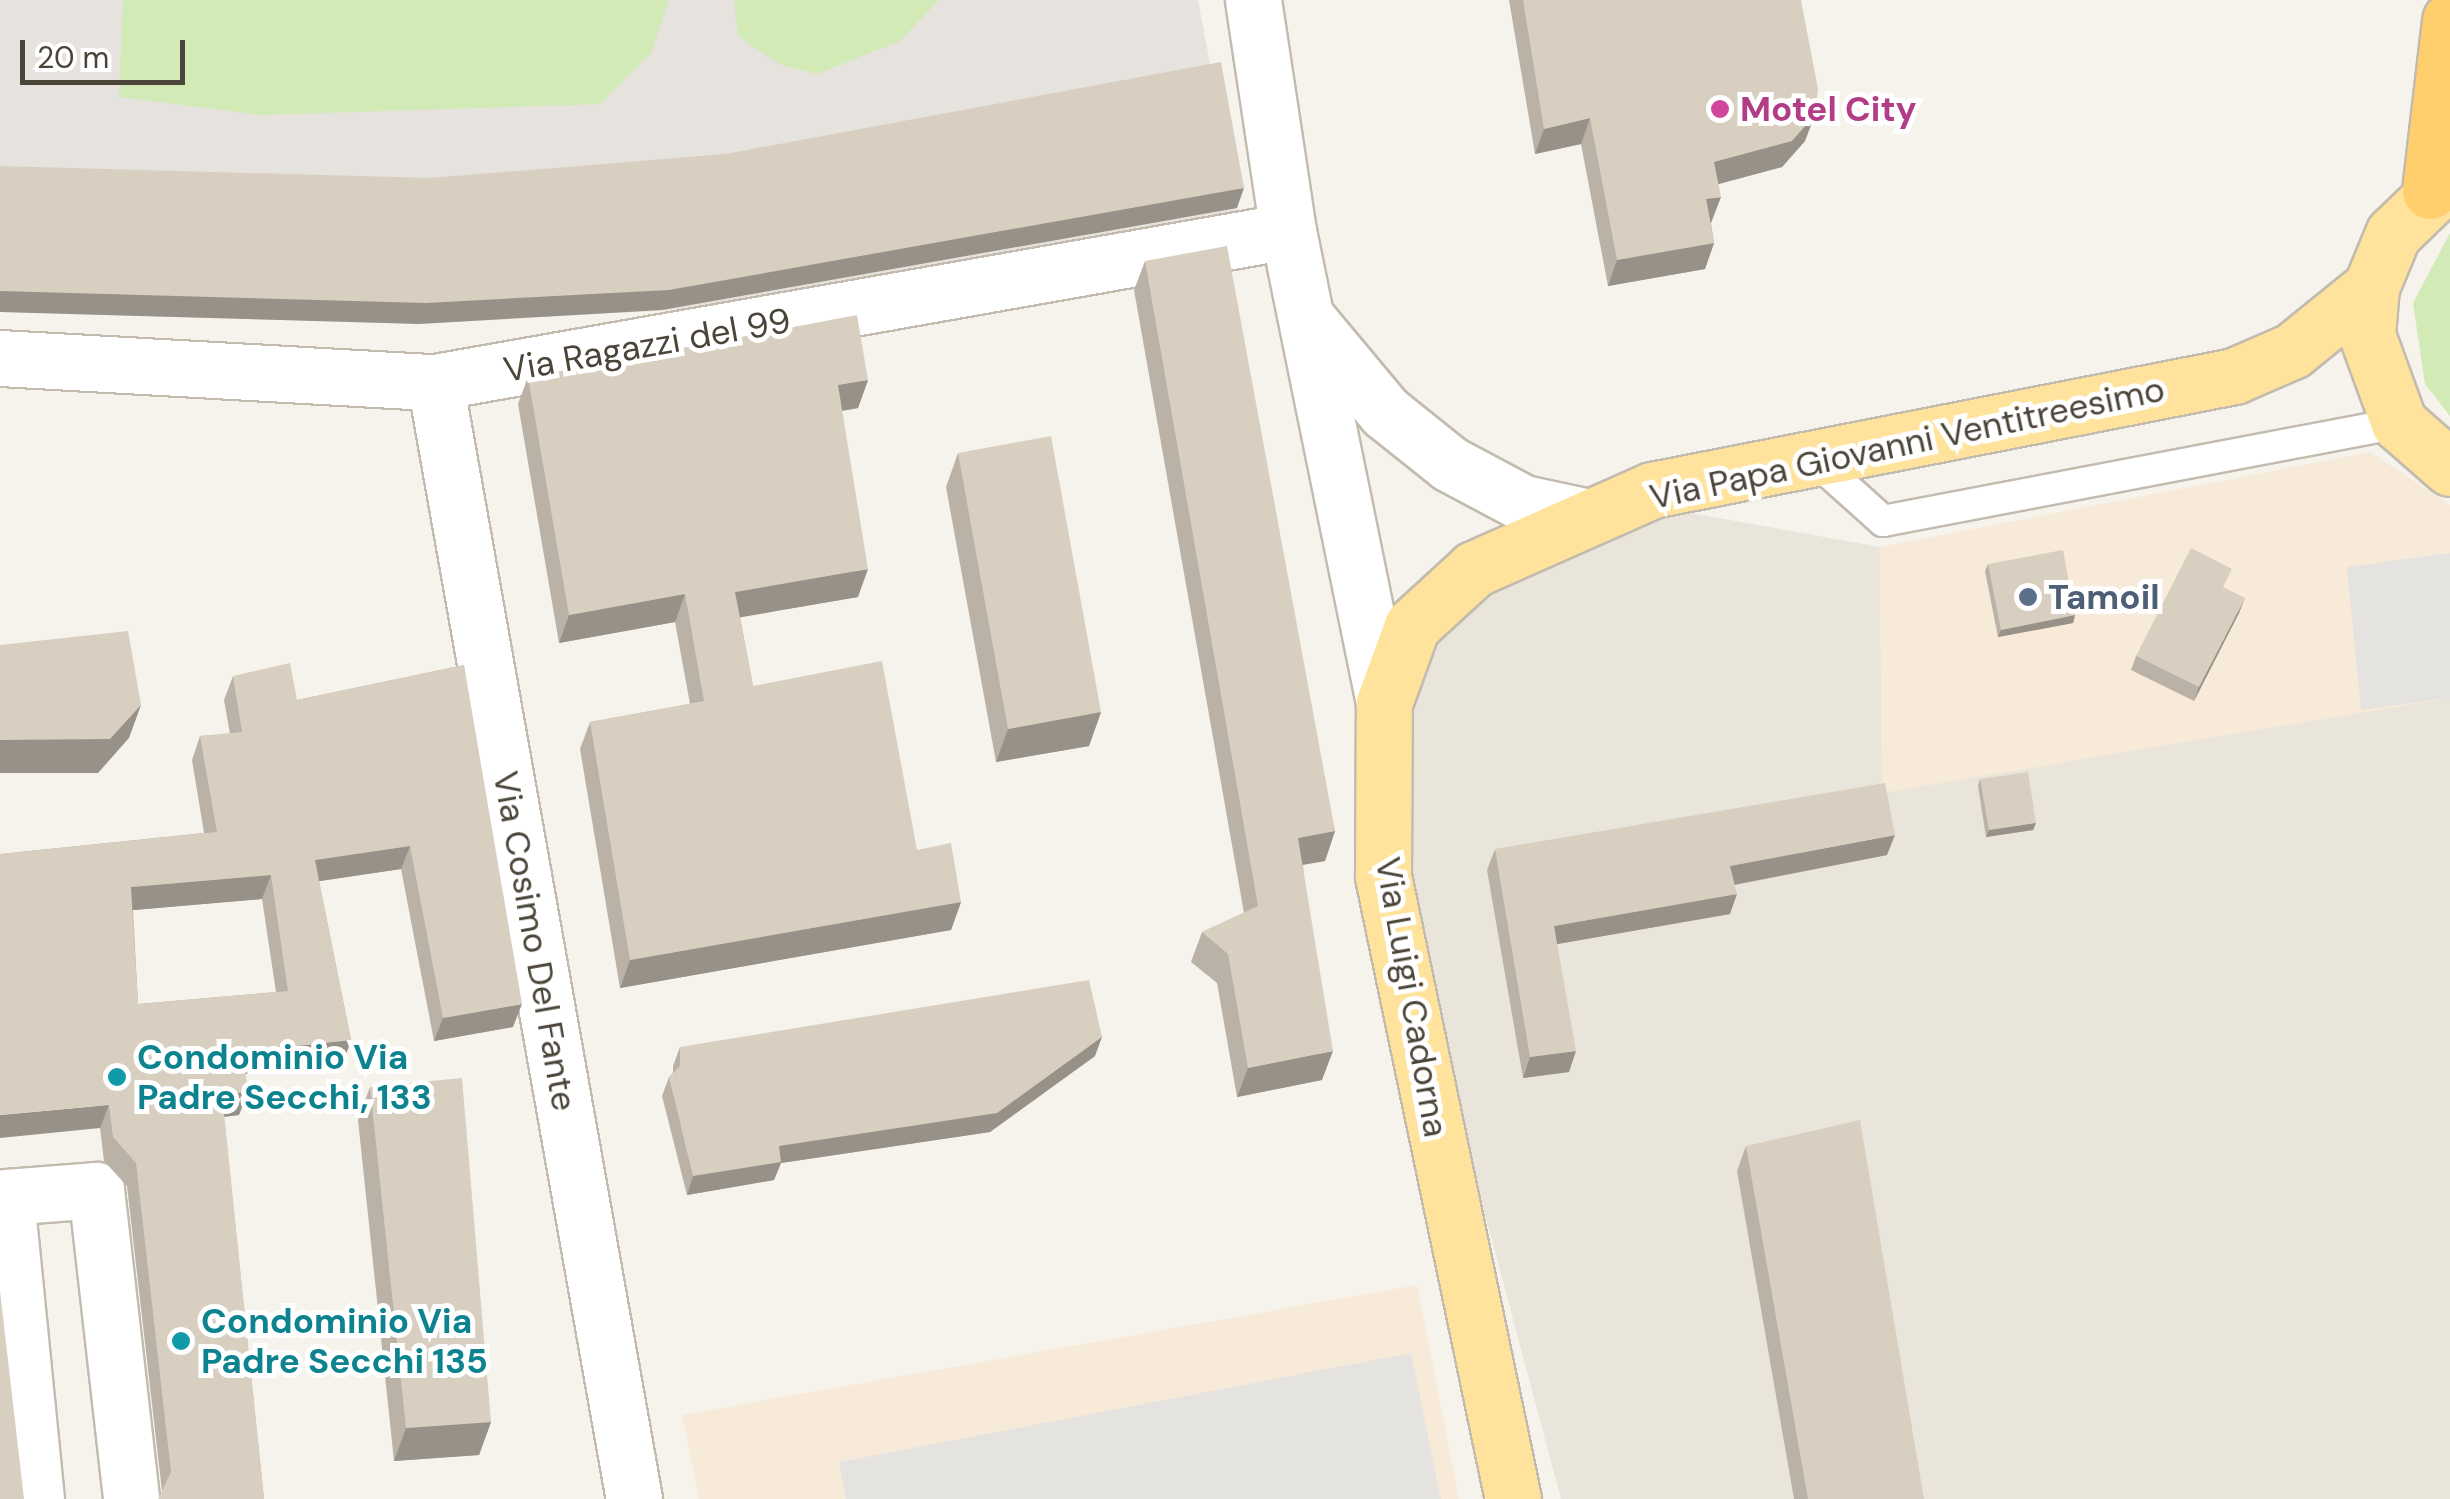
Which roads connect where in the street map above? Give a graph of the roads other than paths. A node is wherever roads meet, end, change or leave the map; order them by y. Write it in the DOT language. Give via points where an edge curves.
graph roads {
  1 [pos="1253,0"];
  2 [pos="2450,20"];
  3 [pos="2440,185"];
  4 [pos="1288,231"];
  5 [pos="2371,288"];
  6 [pos="1305,316"];
  7 [pos="0,358"];
  8 [pos="435,382"];
  9 [pos="2399,423"];
  10 [pos="1814,459"];
  11 [pos="2450,468"];
  12 [pos="1589,517"];
  13 [pos="1384,703"];
  14 [pos="36,1499"];
  15 [pos="130,1499"];
  16 [pos="634,1499"];
  17 [pos="1513,1499"];
  1 -- 4 [label="street, Via Luigi Cadorna"];
  2 -- 3 [label="highway"];
  3 -- 5 [label="main road" via="2393,234"];
  4 -- 6 [label="street, Via Luigi Cadorna"];
  4 -- 8 [label="street, Via Ragazzi del 99"];
  5 -- 9 [label="main road" via="2373,366"];
  5 -- 10 [label="main road, Via Papa Giovanni Ventitreesimo" via="2292,351 2234,376"];
  6 -- 12 [label="street, Via Luigi Cadorna" via="1385,412 1450,464 1523,503"];
  6 -- 13 [label="street, Via Luigi Cadorna"];
  7 -- 8 [label="street, Via Ragazzi del 99"];
  8 -- 16 [label="street, Via Cosimo Del Fante"];
  9 -- 10 [label="lane" via="1883,521"];
  9 -- 11 [label="main road"];
  10 -- 12 [label="main road, Via Papa Giovanni Ventitreesimo" via="1652,490"];
  12 -- 13 [label="main road, Via Papa Giovanni Ventitreesimo" via="1474,570 1412,626"];
  13 -- 17 [label="main road, Via Luigi Cadorna" via="1383,876"];
  14 -- 15 [label="street" via="6,1197 96,1190"];
}
